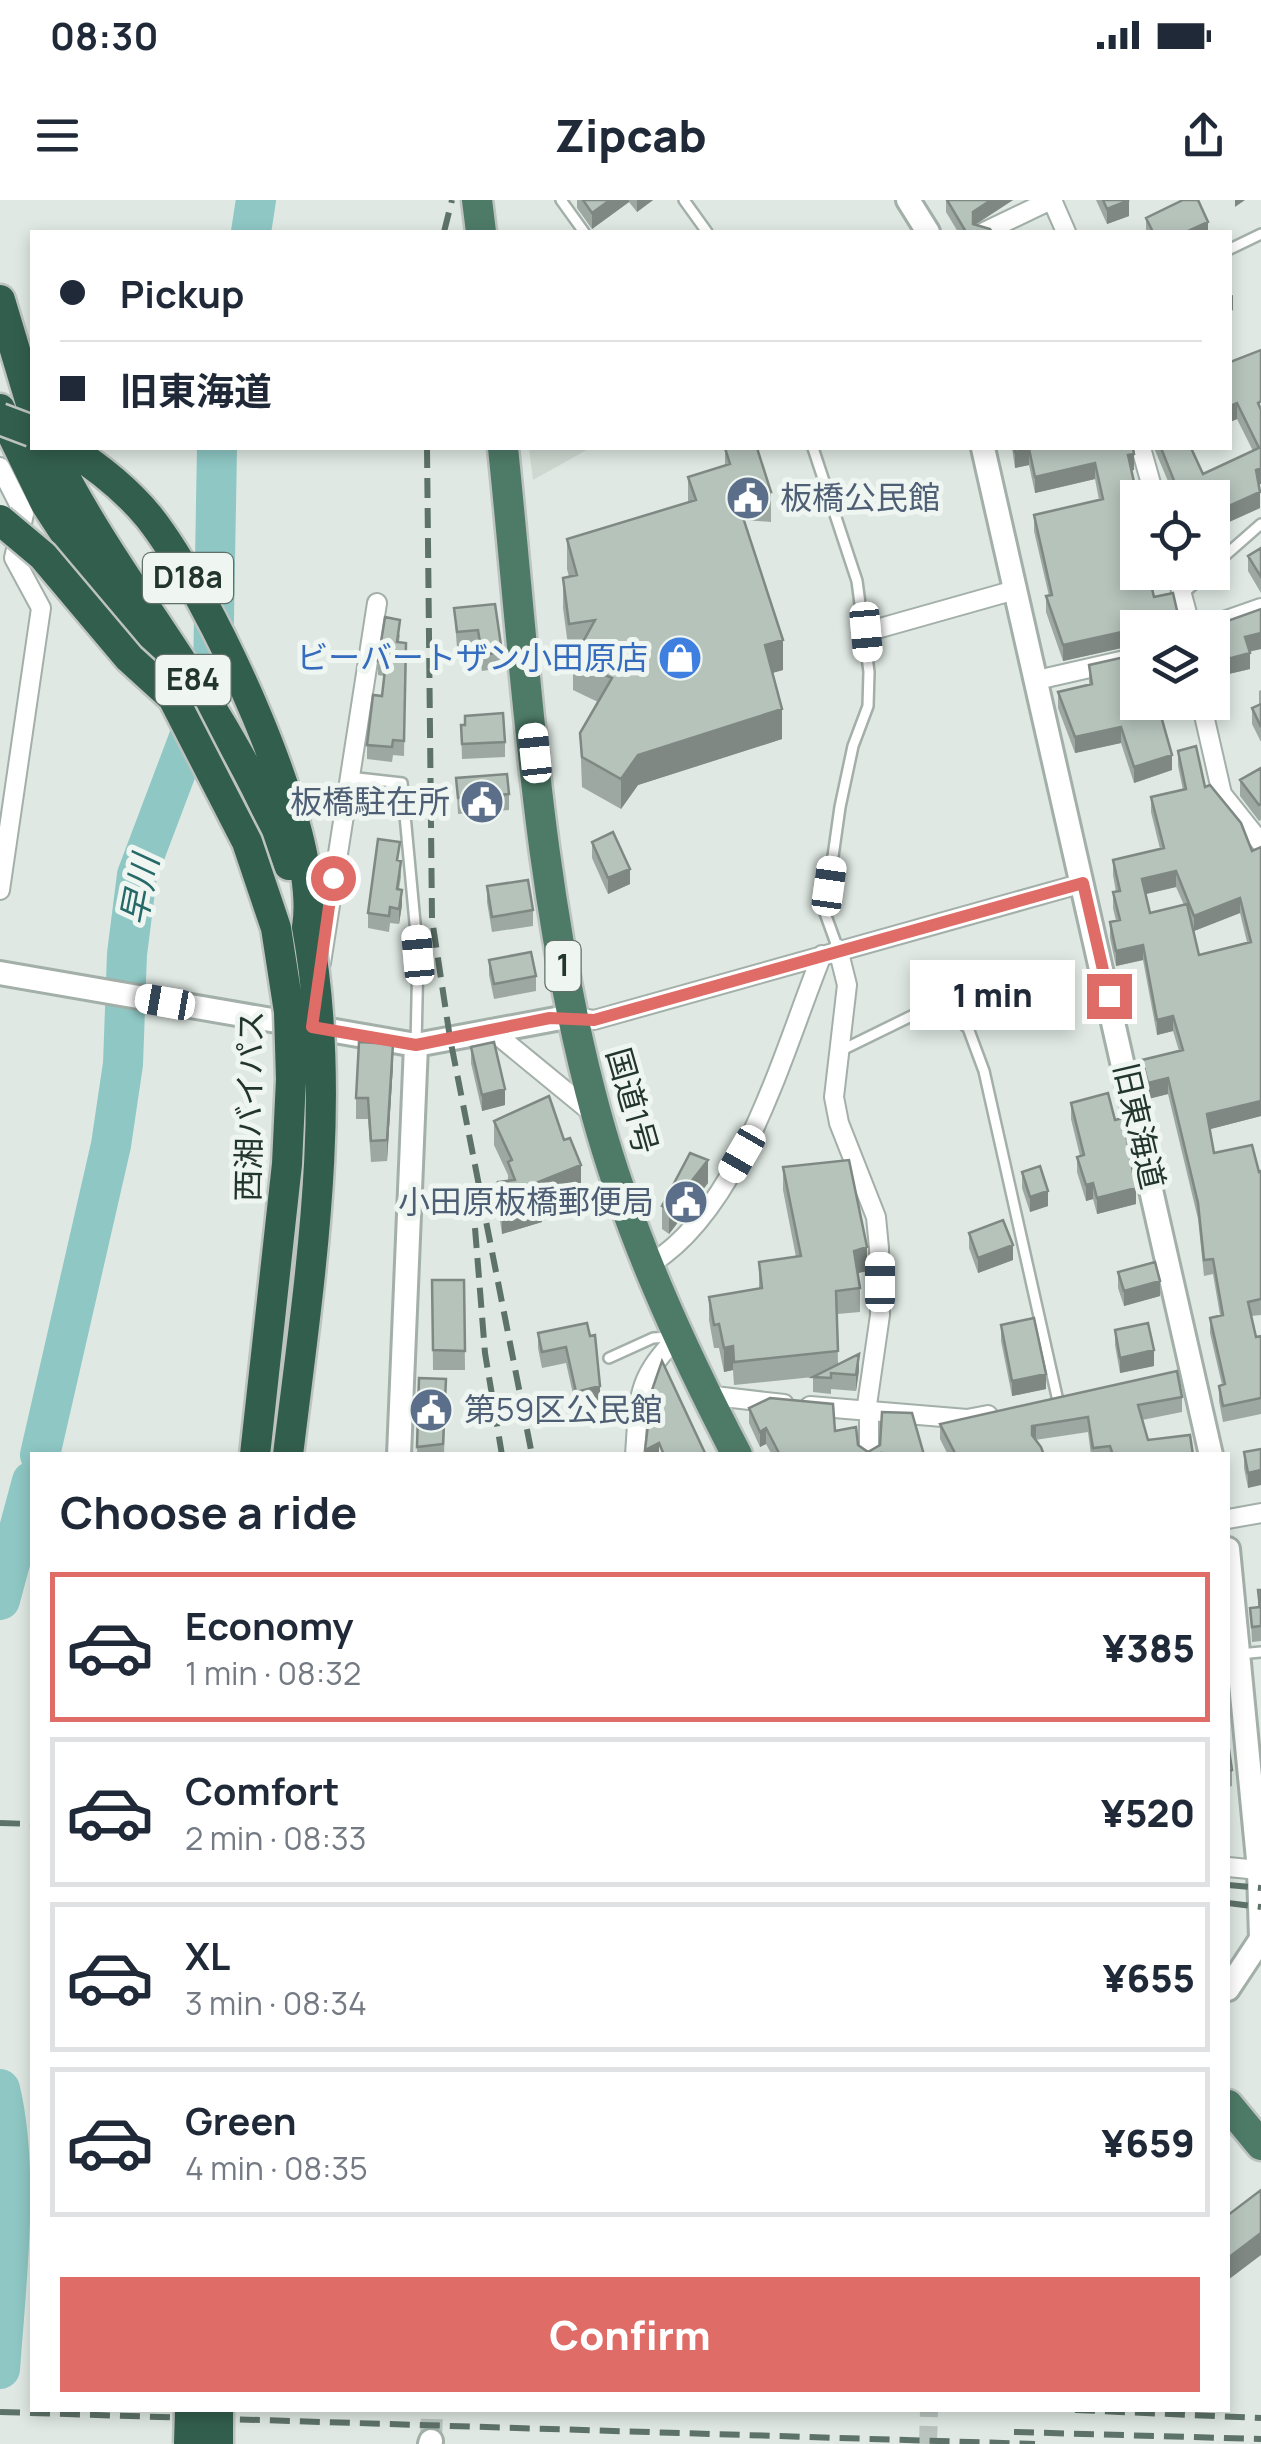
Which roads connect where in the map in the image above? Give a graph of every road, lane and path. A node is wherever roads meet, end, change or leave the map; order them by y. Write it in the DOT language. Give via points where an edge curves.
graph roads {
  1 [pos="477,200"];
  2 [pos="561,200"];
  3 [pos="684,200"];
  4 [pos="908,200"];
  5 [pos="1051,200"];
  6 [pos="481,230"];
  7 [pos="583,230"];
  8 [pos="706,230"];
  9 [pos="927,230"];
  10 [pos="988,230"];
  11 [pos="1065,230"];
  12 [pos="1261,234"];
  13 [pos="1232,248"];
  14 [pos="0,300"];
  15 [pos="30,400"];
  16 [pos="0,409"];
  17 [pos="0,420"];
  18 [pos="30,430"];
  19 [pos="51,450"];
  20 [pos="71,450"];
  21 [pos="502,450"];
  22 [pos="814,450"];
  23 [pos="983,450"];
  24 [pos="1142,450"];
  25 [pos="0,467"];
  26 [pos="1149,480"];
  27 [pos="0,520"];
  28 [pos="1261,524"];
  29 [pos="1230,552"];
  30 [pos="1015,590"];
  31 [pos="1181,590"];
  32 [pos="1187,590"];
  33 [pos="1182,595"];
  34 [pos="377,603"];
  35 [pos="1261,608"];
  36 [pos="1186,610"];
  37 [pos="1230,619"];
  38 [pos="866,632"];
  39 [pos="1120,661"];
  40 [pos="1037,680"];
  41 [pos="173,698"];
  42 [pos="1206,720"];
  43 [pos="349,777"];
  44 [pos="8,783"];
  45 [pos="1261,843"];
  46 [pos="1083,883"];
  47 [pos="0,890"];
  48 [pos="307,926"];
  49 [pos="830,952"];
  50 [pos="6,974"];
  51 [pos="572,1016"];
  52 [pos="312,1027"];
  53 [pos="490,1030"];
  54 [pos="416,1045"];
  55 [pos="838,1052"];
  56 [pos="596,1117"];
  57 [pos="649,1265"];
  58 [pos="679,1336"];
  59 [pos="609,1358"];
  60 [pos="706,1395"];
  61 [pos="1078,1396"];
  62 [pos="1049,1403"];
  63 [pos="1004,1412"];
  64 [pos="867,1413"];
  65 [pos="255,1452"];
  66 [pos="288,1452"];
  67 [pos="399,1452"];
  68 [pos="635,1452"];
  69 [pos="735,1452"];
  70 [pos="868,1452"];
  71 [pos="1210,1452"];
  72 [pos="1261,1513"];
  73 [pos="1230,1519"];
  74 [pos="1230,1559"];
  75 [pos="1250,1653"];
  76 [pos="1230,1867"];
  77 [pos="1259,1870"];
  78 [pos="1230,1985"];
  79 [pos="1230,2107"];
  80 [pos="1261,2144"];
  81 [pos="190,2412"];
  82 [pos="218,2412"];
  83 [pos="189,2444"];
  84 [pos="218,2444"];
  1 -- 6 [label="highway"];
  2 -- 7 [label="lane"];
  3 -- 8 [label="lane"];
  4 -- 9 [label="street"];
  5 -- 10 [label="street"];
  5 -- 11 [label="street"];
  12 -- 13 [label="lane"];
  14 -- 15 [label="highway"];
  16 -- 41 [label="highway, 西湘バイパス / E84, bridge" via="54,515"];
  17 -- 18 [label="highway, bridge"];
  19 -- 48 [label="highway, 西湘バイパス / E84" via="249,776 284,851"];
  20 -- 48 [label="highway, D18a" via="110,477 147,516 207,613 291,810 307,866"];
  21 -- 51 [label="highway, 国道1号 / 1" via="551,895"];
  22 -- 38 [label="lane" via="857,581"];
  23 -- 30 [label="street, 旧東海道"];
  24 -- 26 [label="street"];
  25 -- 44 [label="street" via="24,514 14,558 42,608"];
  27 -- 41 [label="highway, bridge" via="44,556 129,658"];
  28 -- 29 [label="lane"];
  30 -- 38 [label="street"];
  30 -- 40 [label="street, 旧東海道"];
  31 -- 33 [label="street"];
  32 -- 33 [label="lane"];
  33 -- 36 [label="street"];
  34 -- 43 [label="street"];
  35 -- 37 [label="street"];
  38 -- 49 [label="lane" via="868,706 840,807 825,914"];
  39 -- 40 [label="street"];
  40 -- 46 [label="street, 旧東海道"];
  41 -- 65 [label="highway, 西湘バイパス / E84, bridge" via="253,857 276,928 290,1012 287,1164"];
  42 -- 45 [label="street" via="1222,794"];
  43 -- 52 [label="street"];
  43 -- 54 [label="lane" via="402,782 418,955"];
  44 -- 47 [label="street"];
  46 -- 49 [label="street"];
  46 -- 71 [label="street, 旧東海道" via="1184,1372"];
  48 -- 66 [label="highway, 西湘バイパス / E84, bridge" via="320,1032 319,1152"];
  49 -- 51 [label="street" via="594,1020"];
  49 -- 55 [label="street" via="846,985"];
  49 -- 57 [label="street" via="742,1154 676,1249"];
  50 -- 52 [label="street"];
  51 -- 53 [label="street"];
  51 -- 56 [label="highway, 国道1号 / 1"];
  52 -- 54 [label="street"];
  53 -- 54 [label="street"];
  53 -- 56 [label="street"];
  54 -- 67 [label="street"];
  55 -- 62 [label="lane" via="938,1004 968,1028 995,1112"];
  55 -- 64 [label="street" via="836,1110 876,1217 879,1248 880,1315"];
  56 -- 57 [label="highway, 国道1号 / 1"];
  57 -- 58 [label="highway, 国道1号 / 1"];
  58 -- 59 [label="lane" via="652,1338"];
  58 -- 60 [label="highway, 国道1号 / 1"];
  58 -- 68 [label="street" via="650,1364"];
  60 -- 64 [label="street"];
  60 -- 69 [label="highway, 国道1号 / 1"];
  61 -- 62 [label="street"];
  63 -- 64 [label="street" via="967,1418"];
  64 -- 70 [label="street"];
  72 -- 73 [label="street"];
  74 -- 75 [label="street"];
  75 -- 77 [label="street"];
  76 -- 77 [label="street"];
  77 -- 78 [label="street" via="1261,1939"];
  79 -- 80 [label="highway"];
  81 -- 83 [label="highway, bridge"];
  82 -- 84 [label="highway, bridge"];
}
